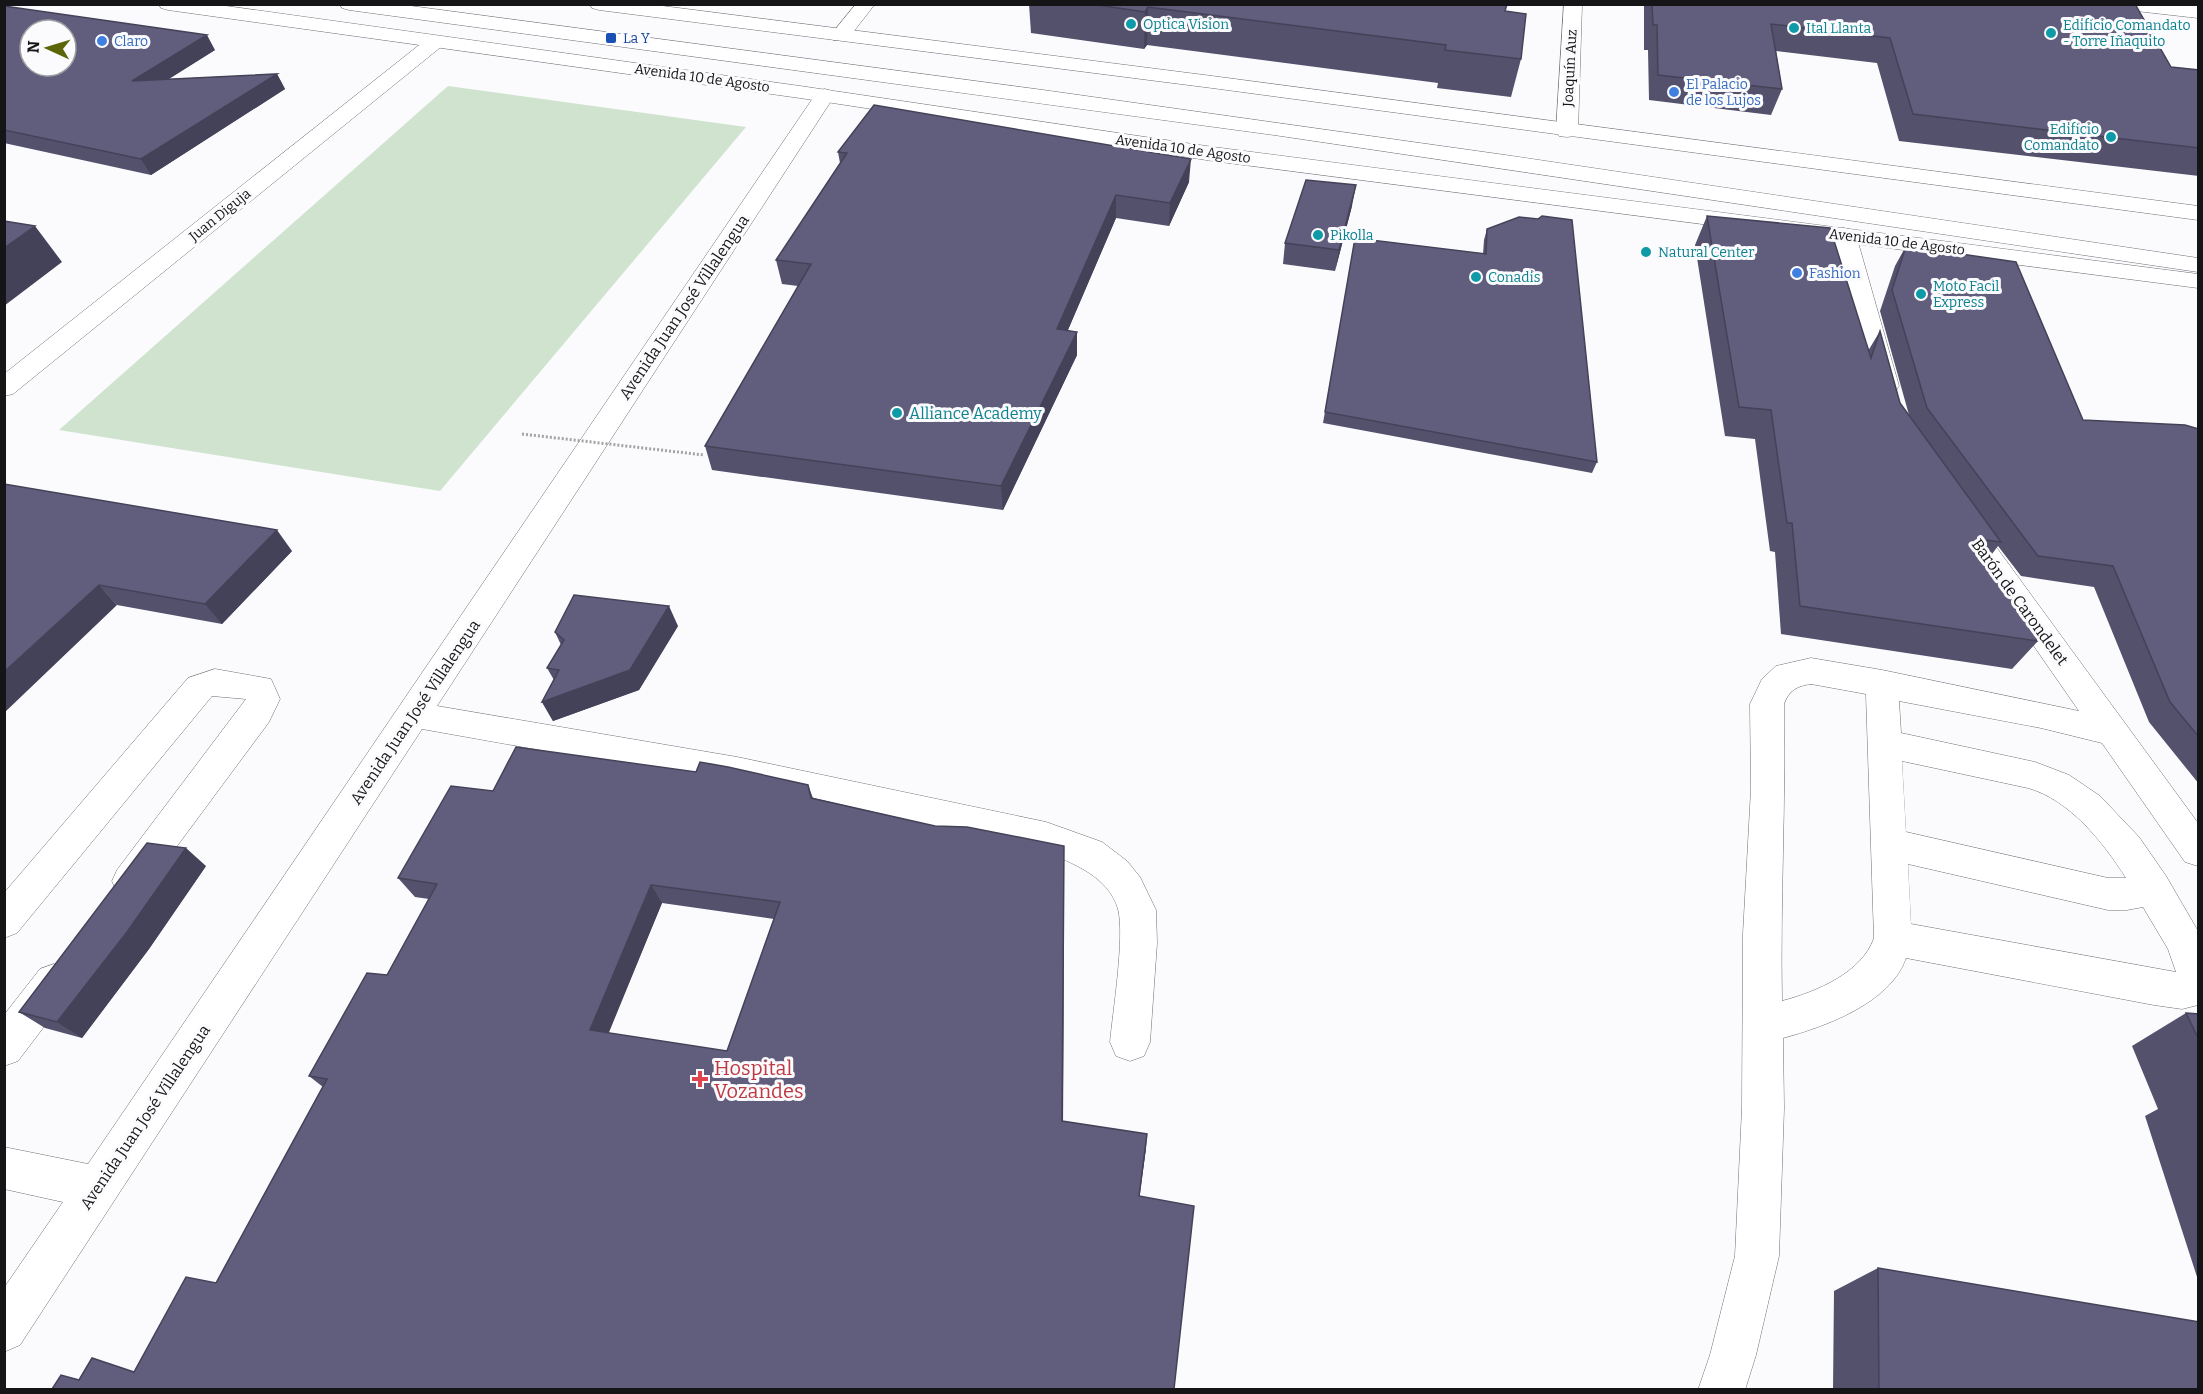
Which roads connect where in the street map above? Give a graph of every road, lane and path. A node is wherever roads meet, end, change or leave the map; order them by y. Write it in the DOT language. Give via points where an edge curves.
graph roads {
  1 [pos="168,4"];
  2 [pos="349,4"];
  3 [pos="599,4"];
  4 [pos="866,4"];
  5 [pos="1573,4"];
  6 [pos="2127,4"];
  7 [pos="2199,12"];
  8 [pos="840,36"];
  9 [pos="435,42"];
  10 [pos="1212,82"];
  11 [pos="825,95"];
  12 [pos="1567,131"];
  13 [pos="1214,154"];
  14 [pos="1692,167"];
  15 [pos="2199,213"];
  16 [pos="1938,225"];
  17 [pos="1844,235"];
  18 [pos="2199,258"];
  19 [pos="2199,265"];
  20 [pos="2199,281"];
  21 [pos="4,388"];
  22 [pos="1892,408"];
  23 [pos="522,434"];
  24 [pos="704,455"];
  25 [pos="1946,499"];
  26 [pos="1882,683"];
  27 [pos="413,714"];
  28 [pos="2113,732"];
  29 [pos="1885,743"];
  30 [pos="1889,844"];
  31 [pos="2199,851"];
  32 [pos="2153,888"];
  33 [pos="113,904"];
  34 [pos="4,921"];
  35 [pos="1893,938"];
  36 [pos="76,952"];
  37 [pos="1763,1025"];
  38 [pos="1130,1042"];
  39 [pos="4,1047"];
  40 [pos="4,1168"];
  41 [pos="98,1188"];
  42 [pos="4,1329"];
  43 [pos="1721,1389"];
  1 -- 9 [label="main road, Avenida 10 de Agosto"];
  2 -- 16 [label="main road" via="745,55"];
  3 -- 8 [label="main road"];
  4 -- 8 [label="main road"];
  5 -- 12 [label="main road, Joaquín Auz"];
  6 -- 7 [label="main road"];
  8 -- 10 [label="main road"];
  9 -- 11 [label="main road, Avenida 10 de Agosto"];
  9 -- 21 [label="main road, Juan Diguja"];
  10 -- 12 [label="main road"];
  10 -- 14 [label="main road" via="1315,117"];
  11 -- 13 [label="main road, Avenida 10 de Agosto"];
  11 -- 27 [label="main road, Avenida Juan José Villalengua"];
  12 -- 15 [label="main road"];
  13 -- 16 [label="main road" via="1317,147"];
  13 -- 17 [label="main road, Avenida 10 de Agosto"];
  16 -- 18 [label="main road"];
  16 -- 19 [label="main road"];
  17 -- 20 [label="main road, Avenida 10 de Agosto"];
  17 -- 22 [label="main road"];
  23 -- 24 [label="path, bridge"];
  25 -- 28 [label="main road, Barón de Carondelet"];
  26 -- 28 [label="main road"];
  26 -- 29 [label="main road"];
  26 -- 37 [label="main road" via="1811,671 1788,675 1774,688 1767,704"];
  27 -- 38 [label="main road" via="737,771 1046,837 1089,853 1114,872 1137,910"];
  27 -- 41 [label="main road, Avenida Juan José Villalengua"];
  28 -- 31 [label="main road, Barón de Carondelet"];
  29 -- 30 [label="main road"];
  29 -- 32 [label="main road" via="2057,784 2110,828"];
  30 -- 32 [label="main road" via="2108,894"];
  30 -- 35 [label="main road"];
  32 -- 35 [label="main road" via="2195,966 2198,982 2193,989 2182,992"];
  33 -- 34 [label="main road" via="257,713 263,699 259,688 215,682 200,687"];
  35 -- 37 [label="main road" via="1885,962 1834,1002"];
  36 -- 39 [label="main road"];
  37 -- 43 [label="main road" via="1757,1256"];
  40 -- 41 [label="main road"];
  41 -- 42 [label="main road, Avenida Juan José Villalengua"];
}
